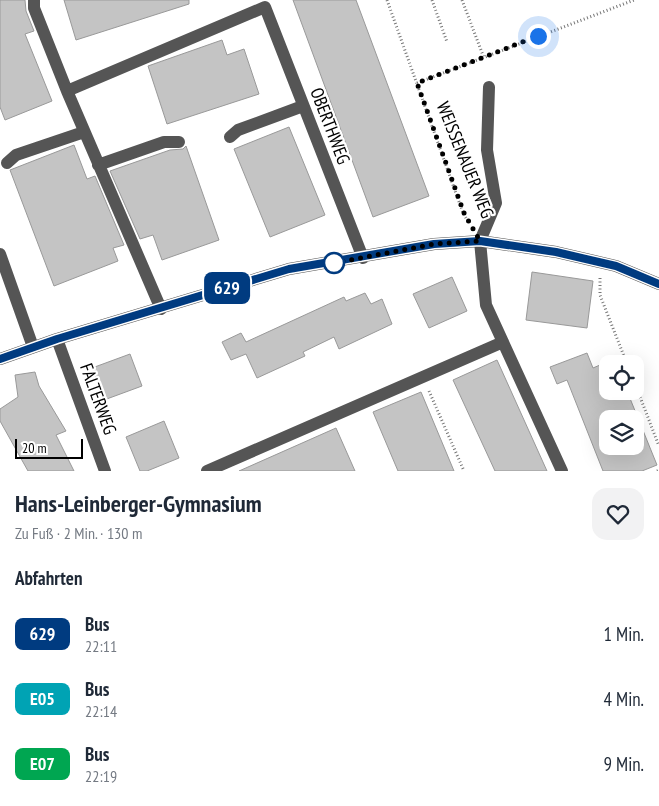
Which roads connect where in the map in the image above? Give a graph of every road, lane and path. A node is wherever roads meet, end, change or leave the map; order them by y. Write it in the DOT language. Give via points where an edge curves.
graph roads {
  1 [pos="34,0"];
  2 [pos="387,0"];
  3 [pos="432,0"];
  4 [pos="462,0"];
  5 [pos="634,0"];
  6 [pos="264,4"];
  7 [pos="447,42"];
  8 [pos="484,58"];
  9 [pos="417,83"];
  10 [pos="488,87"];
  11 [pos="67,91"];
  12 [pos="303,106"];
  13 [pos="84,132"];
  14 [pos="230,137"];
  15 [pos="178,142"];
  16 [pos="7,163"];
  17 [pos="98,164"];
  18 [pos="480,241"];
  19 [pos="0,254"];
  20 [pos="363,258"];
  21 [pos="600,262"];
  22 [pos="659,284"];
  23 [pos="161,309"];
  24 [pos="57,339"];
  25 [pos="503,342"];
  26 [pos="33,347"];
  27 [pos="623,355"];
  28 [pos="0,360"];
  29 [pos="423,377"];
  30 [pos="641,400"];
  31 [pos="659,446"];
  32 [pos="105,471"];
  33 [pos="207,471"];
  34 [pos="464,471"];
  35 [pos="562,471"];
  1 -- 11 [label="street" via="34,8"];
  2 -- 9 [label="path, WEISSENAUER WEG"];
  3 -- 7 [label="path"];
  4 -- 8 [label="path"];
  5 -- 8 [label="path"];
  6 -- 11 [label="street, OBERTHWEG"];
  6 -- 12 [label="street, OBERTHWEG"];
  8 -- 9 [label="path"];
  9 -- 18 [label="path, WEISSENAUER WEG" via="464,213"];
  10 -- 18 [label="street" via="487,150 496,203"];
  11 -- 13 [label="street"];
  12 -- 14 [label="street" via="238,130"];
  12 -- 20 [label="street, OBERTHWEG"];
  13 -- 16 [label="street" via="16,155"];
  13 -- 17 [label="street"];
  15 -- 17 [label="street" via="164,142"];
  17 -- 23 [label="street"];
  18 -- 20 [label="street" via="434,244"];
  18 -- 21 [label="street"];
  18 -- 25 [label="street, WEISSENAUER WEG" via="486,305"];
  19 -- 26 [label="street"];
  20 -- 23 [label="street" via="289,269"];
  21 -- 22 [label="street"];
  21 -- 27 [label="path" via="600,295"];
  23 -- 24 [label="street"];
  24 -- 26 [label="street"];
  24 -- 32 [label="street, FALTERWEG"];
  25 -- 29 [label="street"];
  25 -- 35 [label="street, WEISSENAUER WEG"];
  26 -- 28 [label="street"];
  29 -- 33 [label="street"];
  29 -- 34 [label="path"];
  30 -- 31 [label="path"];
}
